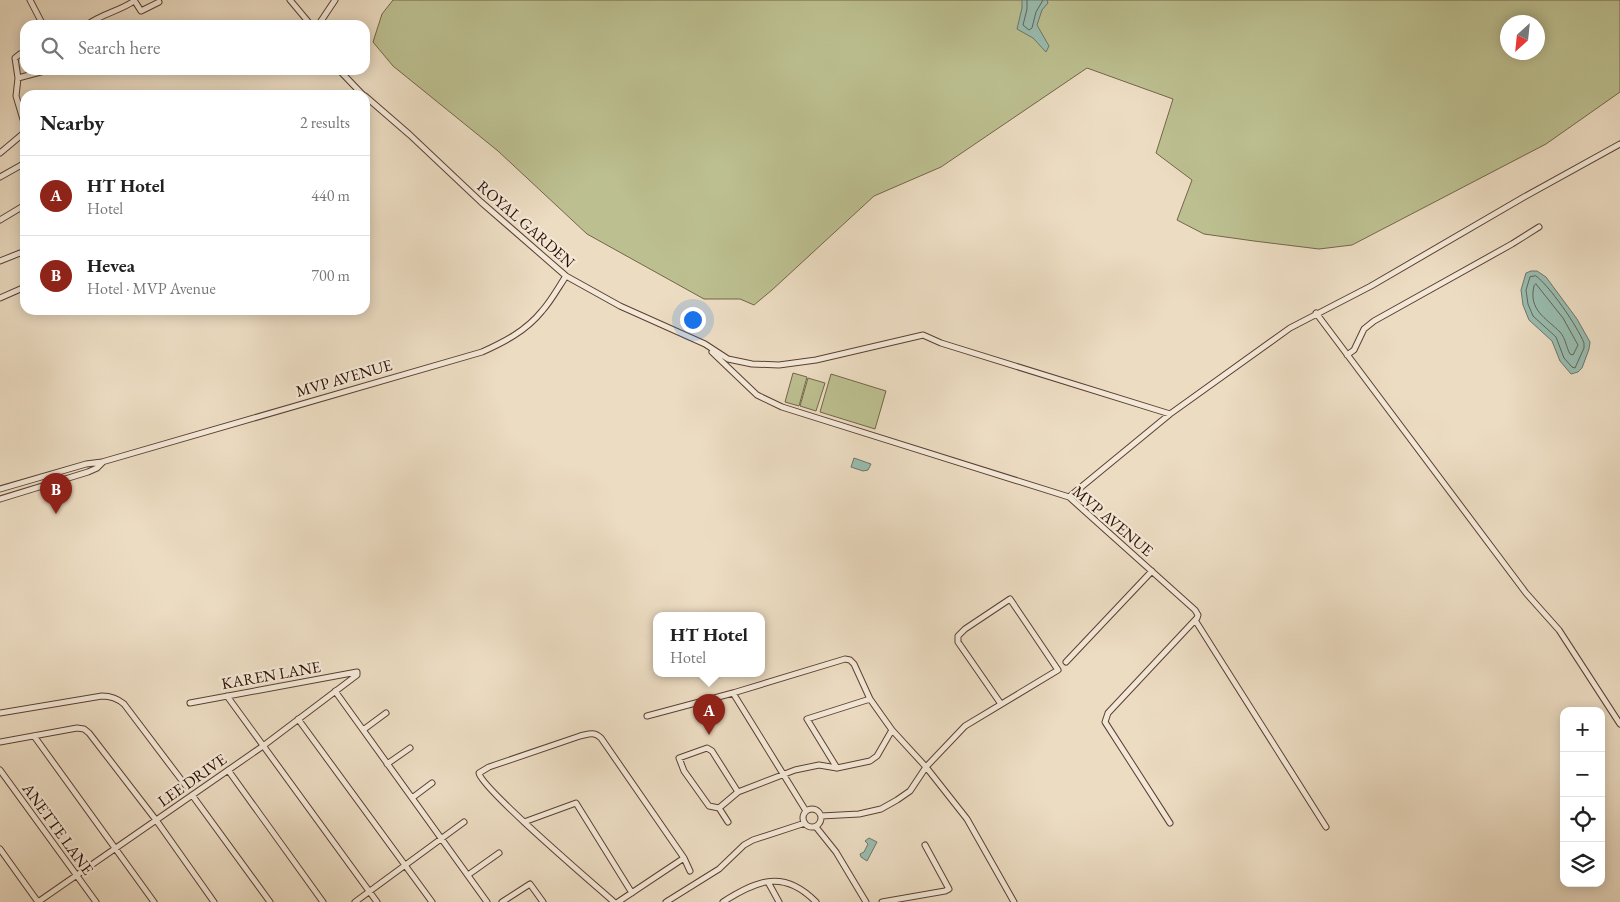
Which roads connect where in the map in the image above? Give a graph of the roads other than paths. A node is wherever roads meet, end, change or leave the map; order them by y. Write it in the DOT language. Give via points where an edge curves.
graph roads {
  1 [pos="30,0"];
  2 [pos="134,0"];
  3 [pos="290,0"];
  4 [pos="335,0"];
  5 [pos="159,2"];
  6 [pos="40,20"];
  7 [pos="94,20"];
  8 [pos="307,20"];
  9 [pos="322,20"];
  10 [pos="20,54"];
  11 [pos="29,75"];
  12 [pos="344,75"];
  13 [pos="18,78"];
  14 [pos="358,90"];
  15 [pos="370,101"];
  16 [pos="20,109"];
  17 [pos="20,136"];
  18 [pos="1620,144"];
  19 [pos="0,153"];
  20 [pos="20,167"];
  21 [pos="0,177"];
  22 [pos="20,208"];
  23 [pos="0,220"];
  24 [pos="1539,227"];
  25 [pos="20,253"];
  26 [pos="0,261"];
  27 [pos="566,276"];
  28 [pos="20,289"];
  29 [pos="0,298"];
  30 [pos="1316,313"];
  31 [pos="705,344"];
  32 [pos="1348,355"];
  33 [pos="1170,414"];
  34 [pos="102,462"];
  35 [pos="0,489"];
  36 [pos="1069,497"];
  37 [pos="0,499"];
  38 [pos="1152,571"];
  39 [pos="1195,620"];
  40 [pos="1066,662"];
  41 [pos="357,673"];
  42 [pos="334,691"];
  43 [pos="733,693"];
  44 [pos="227,696"];
  45 [pos="870,699"];
  46 [pos="190,703"];
  47 [pos="1001,704"];
  48 [pos="0,713"];
  49 [pos="386,713"];
  50 [pos="647,716"];
  51 [pos="298,719"];
  52 [pos="1620,724"];
  53 [pos="363,730"];
  54 [pos="892,730"];
  55 [pos="34,736"];
  56 [pos="0,742"];
  57 [pos="263,746"];
  58 [pos="410,748"];
  59 [pos="387,764"];
  60 [pos="926,766"];
  61 [pos="837,768"];
  62 [pos="0,770"];
  63 [pos="228,770"];
  64 [pos="785,775"];
  65 [pos="432,783"];
  66 [pos="186,786"];
  67 [pos="738,792"];
  68 [pos="192,795"];
  69 [pos="412,798"];
  70 [pos="719,808"];
  71 [pos="806,811"];
  72 [pos="821,816"];
  73 [pos="156,820"];
  74 [pos="464,822"];
  75 [pos="524,822"];
  76 [pos="728,822"];
  77 [pos="804,823"];
  78 [pos="1170,823"];
  79 [pos="816,827"];
  80 [pos="1326,828"];
  81 [pos="442,839"];
  82 [pos="925,846"];
  83 [pos="115,848"];
  84 [pos="0,849"];
  85 [pos="499,853"];
  86 [pos="684,858"];
  87 [pos="405,866"];
  88 [pos="690,871"];
  89 [pos="76,875"];
  90 [pos="468,876"];
  91 [pos="768,882"];
  92 [pos="370,892"];
  93 [pos="632,893"];
  94 [pos="38,902"];
  95 [pos="96,902"];
  96 [pos="154,902"];
  97 [pos="214,902"];
  98 [pos="270,902"];
  99 [pos="323,902"];
  100 [pos="355,902"];
  101 [pos="377,902"];
  102 [pos="432,902"];
  103 [pos="487,902"];
  104 [pos="502,902"];
  105 [pos="543,902"];
  106 [pos="614,902"];
  107 [pos="618,902"];
  108 [pos="666,902"];
  109 [pos="724,902"];
  110 [pos="780,902"];
  111 [pos="816,902"];
  112 [pos="866,902"];
  113 [pos="882,902"];
  114 [pos="1014,902"];
  1 -- 6 [label="street"];
  2 -- 5 [label="street" via="141,11"];
  2 -- 7 [label="street"];
  3 -- 8 [label="street"];
  4 -- 9 [label="street"];
  10 -- 13 [label="street" via="15,58"];
  11 -- 13 [label="street"];
  12 -- 14 [label="street, ROYAL GARDEN"];
  13 -- 16 [label="street" via="16,96"];
  15 -- 27 [label="street, ROYAL GARDEN"];
  17 -- 19 [label="street"];
  18 -- 30 [label="street" via="1371,286"];
  20 -- 21 [label="street"];
  22 -- 23 [label="street"];
  24 -- 32 [label="street" via="1374,321 1364,328 1354,350"];
  25 -- 26 [label="street"];
  27 -- 31 [label="street, ROYAL GARDEN" via="620,306"];
  27 -- 34 [label="street, MVP AVENUE" via="542,312 507,341 482,352"];
  28 -- 29 [label="street"];
  30 -- 32 [label="street"];
  30 -- 33 [label="street"];
  31 -- 33 [label="street, ROYAL GARDEN" via="728,359 779,365 816,360 923,335"];
  31 -- 36 [label="street, MVP AVENUE" via="757,394 782,407"];
  32 -- 52 [label="street" via="1520,585 1559,630"];
  33 -- 36 [label="street"];
  34 -- 35 [label="street, MVP AVENUE"];
  34 -- 37 [label="street, MVP AVENUE" via="88,472"];
  36 -- 38 [label="street, MVP AVENUE"];
  38 -- 39 [label="street, MVP AVENUE" via="1198,612"];
  38 -- 40 [label="street"];
  39 -- 78 [label="street" via="1108,712 1105,722"];
  39 -- 80 [label="street"];
  41 -- 42 [label="street, LEE DRIVE"];
  41 -- 44 [label="street, KAREN LANE"];
  42 -- 51 [label="street, LEE DRIVE"];
  42 -- 53 [label="street"];
  43 -- 45 [label="street" via="845,659 854,664"];
  43 -- 50 [label="street"];
  43 -- 64 [label="street"];
  44 -- 46 [label="street, KAREN LANE"];
  44 -- 57 [label="street"];
  45 -- 54 [label="street"];
  45 -- 61 [label="street" via="807,719"];
  47 -- 47 [label="street" via="958,642 958,636 1010,599 1058,670"];
  47 -- 60 [label="street" via="965,726"];
  48 -- 66 [label="street" via="111,696 124,704"];
  49 -- 53 [label="street"];
  51 -- 57 [label="street, LEE DRIVE"];
  51 -- 87 [label="street"];
  53 -- 59 [label="street"];
  54 -- 60 [label="street"];
  54 -- 61 [label="street" via="874,759"];
  55 -- 56 [label="street"];
  55 -- 73 [label="street" via="84,729"];
  55 -- 83 [label="street"];
  57 -- 63 [label="street, LEE DRIVE"];
  57 -- 92 [label="street"];
  58 -- 59 [label="street"];
  59 -- 69 [label="street"];
  60 -- 72 [label="street" via="910,791 881,809"];
  60 -- 114 [label="street" via="967,819"];
  61 -- 64 [label="street" via="819,765"];
  62 -- 89 [label="street, ANETTE LANE"];
  63 -- 68 [label="street, LEE DRIVE"];
  63 -- 99 [label="street"];
  64 -- 67 [label="street"];
  64 -- 71 [label="street"];
  65 -- 69 [label="street"];
  67 -- 70 [label="street"];
  67 -- 70 [label="street" via="707,748 677,759 709,806"];
  68 -- 73 [label="street, LEE DRIVE"];
  68 -- 98 [label="street"];
  69 -- 81 [label="street"];
  70 -- 76 [label="street"];
  71 -- 72 [label="street" via="815,810"];
  71 -- 77 [label="street"];
  72 -- 79 [label="street"];
  73 -- 83 [label="street, LEE DRIVE"];
  73 -- 97 [label="street"];
  74 -- 81 [label="street"];
  75 -- 86 [label="street" via="480,778 479,773 594,733 602,738"];
  75 -- 93 [label="street" via="576,804"];
  75 -- 106 [label="street"];
  77 -- 79 [label="street"];
  77 -- 108 [label="street" via="744,845 719,868"];
  79 -- 112 [label="street" via="836,852"];
  81 -- 87 [label="street"];
  81 -- 90 [label="street"];
  82 -- 113 [label="street" via="949,889"];
  83 -- 89 [label="street, LEE DRIVE"];
  83 -- 96 [label="street"];
  84 -- 94 [label="street"];
  85 -- 90 [label="street"];
  86 -- 88 [label="street"];
  86 -- 93 [label="street"];
  87 -- 92 [label="street"];
  87 -- 102 [label="street"];
  89 -- 94 [label="street, LEE DRIVE"];
  89 -- 95 [label="street, ANETTE LANE"];
  90 -- 103 [label="street"];
  91 -- 109 [label="street" via="746,889"];
  91 -- 110 [label="street"];
  91 -- 111 [label="street" via="792,884"];
  92 -- 100 [label="street"];
  92 -- 101 [label="street"];
  93 -- 107 [label="street"];
  104 -- 105 [label="street" via="530,884"];
}
